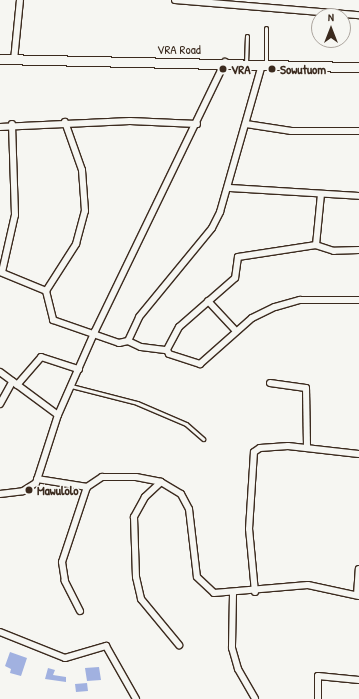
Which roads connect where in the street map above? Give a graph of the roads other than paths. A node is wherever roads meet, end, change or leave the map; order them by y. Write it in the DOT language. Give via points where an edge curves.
graph roads {
  1 [pos="20,0"];
  2 [pos="175,0"];
  3 [pos="359,15"];
  4 [pos="266,28"];
  5 [pos="246,36"];
  6 [pos="0,59"];
  7 [pos="14,60"];
  8 [pos="225,62"];
  9 [pos="246,64"];
  10 [pos="264,65"];
  11 [pos="359,67"];
  12 [pos="65,122"];
  13 [pos="12,124"];
  14 [pos="197,124"];
  15 [pos="246,124"];
  16 [pos="0,127"];
  17 [pos="359,131"];
  18 [pos="230,188"];
  19 [pos="321,194"];
  20 [pos="359,196"];
  21 [pos="316,245"];
  22 [pos="359,250"];
  23 [pos="1,272"];
  24 [pos="46,291"];
  25 [pos="359,300"];
  26 [pos="208,301"];
  27 [pos="236,331"];
  28 [pos="94,334"];
  29 [pos="128,341"];
  30 [pos="167,350"];
  31 [pos="79,369"];
  32 [pos="0,372"];
  33 [pos="270,382"];
  34 [pos="15,383"];
  35 [pos="71,386"];
  36 [pos="0,404"];
  37 [pos="58,416"];
  38 [pos="203,439"];
  39 [pos="307,447"];
  40 [pos="359,454"];
  41 [pos="37,478"];
  42 [pos="161,482"];
  43 [pos="87,487"];
  44 [pos="0,494"];
  45 [pos="359,569"];
  46 [pos="255,592"];
  47 [pos="234,594"];
  48 [pos="358,596"];
  49 [pos="80,611"];
  50 [pos="0,632"];
  51 [pos="179,645"];
  52 [pos="359,680"];
  53 [pos="136,699"];
  54 [pos="255,699"];
  55 [pos="318,699"];
  1 -- 7 [label="street"];
  2 -- 3 [label="street"];
  4 -- 10 [label="lane"];
  5 -- 9 [label="lane"];
  6 -- 7 [label="street, VRA Road"];
  7 -- 8 [label="street, VRA Road"];
  8 -- 9 [label="street, VRA Road"];
  8 -- 14 [label="street"];
  9 -- 10 [label="street, VRA Road"];
  10 -- 11 [label="street, VRA Road"];
  10 -- 15 [label="street"];
  12 -- 13 [label="street"];
  12 -- 14 [label="street"];
  12 -- 24 [label="street" via="82,170 85,211 76,244"];
  13 -- 16 [label="street"];
  13 -- 23 [label="street" via="16,215"];
  14 -- 28 [label="street"];
  15 -- 17 [label="street" via="291,131"];
  15 -- 18 [label="street"];
  18 -- 19 [label="street"];
  18 -- 29 [label="street" via="212,228 139,317"];
  19 -- 20 [label="street"];
  19 -- 21 [label="street"];
  21 -- 22 [label="street" via="334,251"];
  21 -- 26 [label="street" via="238,257 235,278"];
  23 -- 24 [label="street"];
  24 -- 28 [label="street" via="53,320"];
  25 -- 27 [label="street" via="300,300 275,308"];
  26 -- 27 [label="street"];
  26 -- 30 [label="street" via="179,327"];
  27 -- 30 [label="street" via="200,364 170,354"];
  28 -- 29 [label="street" via="120,343"];
  28 -- 31 [label="street"];
  29 -- 30 [label="street" via="141,347"];
  31 -- 34 [label="street" via="41,357"];
  31 -- 35 [label="street"];
  32 -- 34 [label="street"];
  33 -- 39 [label="street" via="306,388"];
  34 -- 36 [label="street"];
  34 -- 37 [label="street"];
  35 -- 37 [label="street"];
  35 -- 38 [label="lane" via="137,403 186,424"];
  37 -- 41 [label="street"];
  39 -- 40 [label="street"];
  39 -- 46 [label="street" via="260,448 251,458 249,529"];
  41 -- 43 [label="street"];
  41 -- 44 [label="street" via="31,488"];
  42 -- 43 [label="street" via="112,476 94,480"];
  42 -- 47 [label="street" via="186,500 194,567 201,584 214,593"];
  42 -- 51 [label="street" via="145,497 134,517 137,583 141,599"];
  43 -- 49 [label="street" via="62,562 65,581"];
  45 -- 48 [label="street"];
  46 -- 47 [label="street"];
  46 -- 48 [label="street" via="308,585"];
  47 -- 54 [label="street" via="232,648 238,669"];
  50 -- 53 [label="street" via="65,658 106,646"];
  52 -- 55 [label="street" via="318,676"];
}
